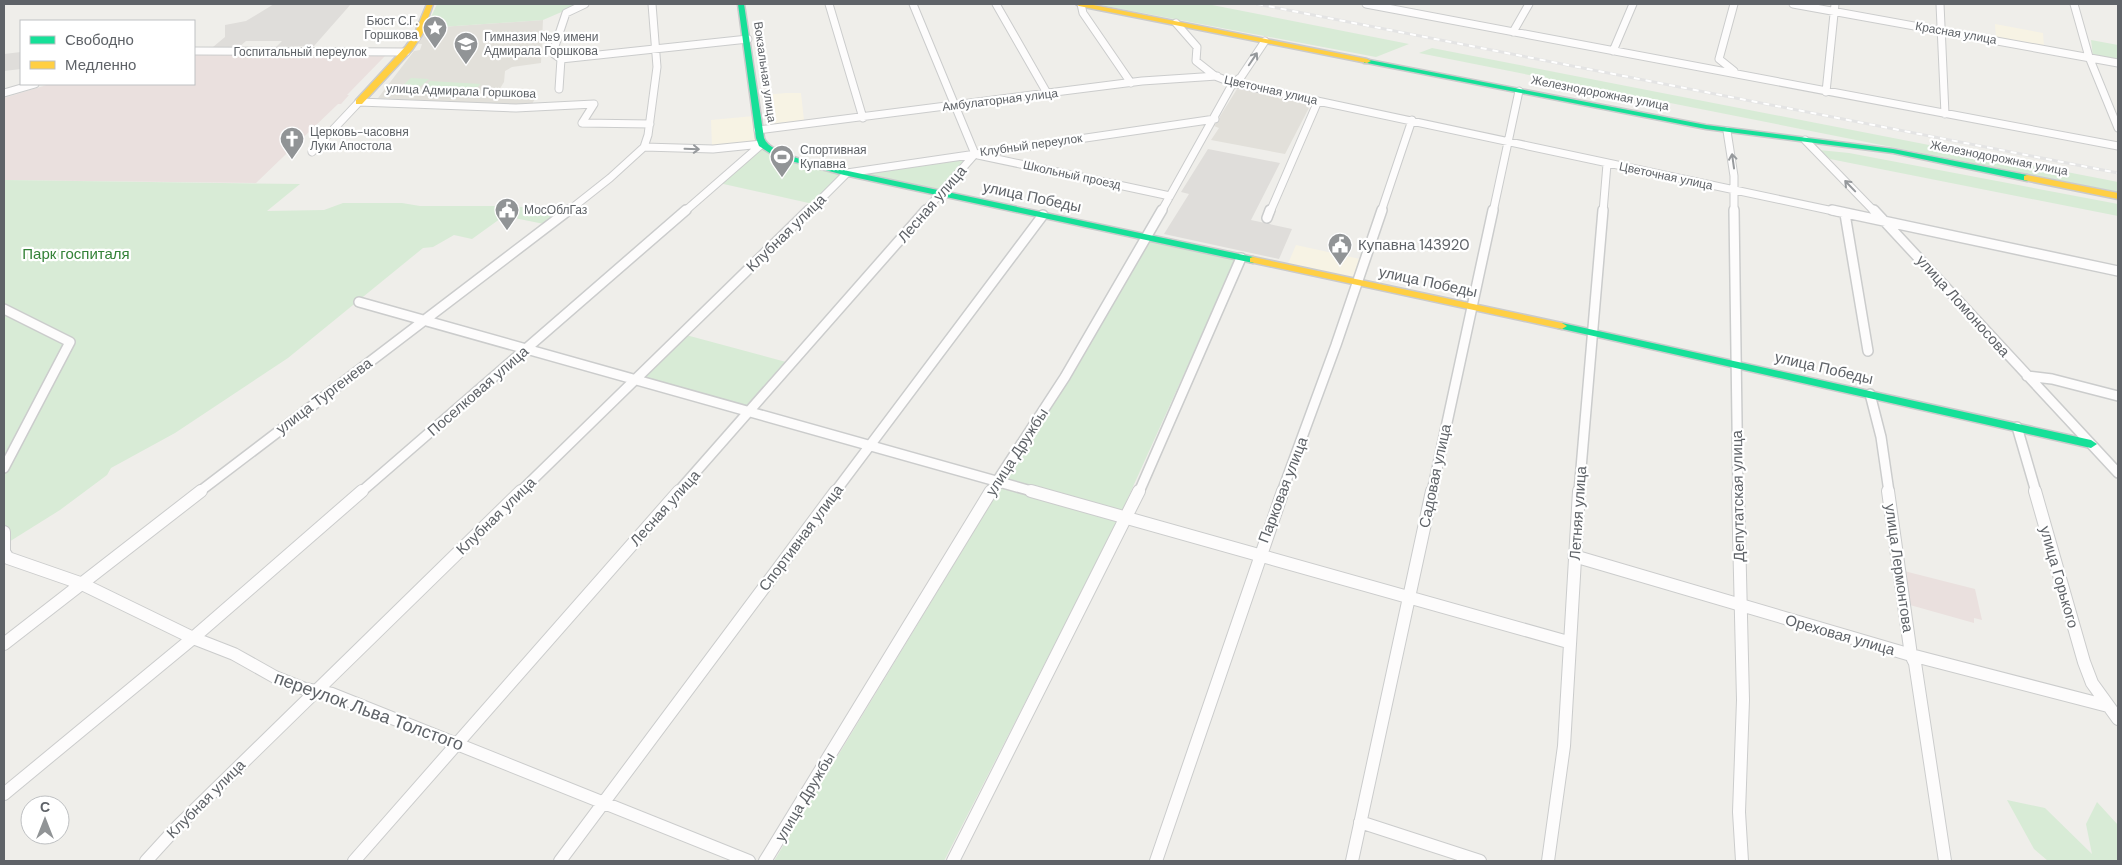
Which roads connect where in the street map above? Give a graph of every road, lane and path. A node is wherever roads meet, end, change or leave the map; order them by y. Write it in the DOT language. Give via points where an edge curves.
graph roads {
  1 [pos="430,4"];
  2 [pos="585,4"];
  3 [pos="652,4"];
  4 [pos="741,4"];
  5 [pos="829,4"];
  6 [pos="912,4"];
  7 [pos="996,4"];
  8 [pos="1080,4"];
  9 [pos="1366,4"];
  10 [pos="1529,4"];
  11 [pos="1633,4"];
  12 [pos="1734,4"];
  13 [pos="1793,4"];
  14 [pos="1940,4"];
  15 [pos="2074,4"];
  16 [pos="1834,7"];
  17 [pos="1176,23"];
  18 [pos="1940,30"];
  19 [pos="1513,32"];
  20 [pos="748,39"];
  21 [pos="1265,41"];
  22 [pos="656,49"];
  23 [pos="195,51"];
  24 [pos="406,52"];
  25 [pos="1613,52"];
  26 [pos="2089,57"];
  27 [pos="561,59"];
  28 [pos="2118,62"];
  29 [pos="1739,74"];
  30 [pos="1215,76"];
  31 [pos="1241,77"];
  32 [pos="1131,83"];
  33 [pos="1233,83"];
  34 [pos="32,85"];
  35 [pos="559,89"];
  36 [pos="1518,91"];
  37 [pos="1826,92"];
  38 [pos="4,93"];
  39 [pos="1047,93"];
  40 [pos="1318,101"];
  41 [pos="359,102"];
  42 [pos="954,106"];
  43 [pos="1945,114"];
  44 [pos="863,118"];
  45 [pos="1215,119"];
  46 [pos="1412,120"];
  47 [pos="650,124"];
  48 [pos="2118,128"];
  49 [pos="758,130"];
  50 [pos="1727,131"];
  51 [pos="1805,140"];
  52 [pos="1507,141"];
  53 [pos="762,144"];
  54 [pos="2118,146"];
  55 [pos="644,147"];
  56 [pos="312,152"];
  57 [pos="975,153"];
  58 [pos="1607,164"];
  59 [pos="847,172"];
  60 [pos="1734,191"];
  61 [pos="942,193"];
  62 [pos="1170,196"];
  63 [pos="2118,196"];
  64 [pos="1845,214"];
  65 [pos="1043,215"];
  66 [pos="1267,218"];
  67 [pos="1884,222"];
  68 [pos="1148,237"];
  69 [pos="1241,258"];
  70 [pos="2118,271"];
  71 [pos="1357,282"];
  72 [pos="359,302"];
  73 [pos="1473,306"];
  74 [pos="4,309"];
  75 [pos="422,322"];
  76 [pos="1594,332"];
  77 [pos="524,350"];
  78 [pos="1868,351"];
  79 [pos="1736,363"];
  80 [pos="2027,376"];
  81 [pos="634,381"];
  82 [pos="1870,394"];
  83 [pos="2118,396"];
  84 [pos="749,413"];
  85 [pos="2017,427"];
  86 [pos="2091,444"];
  87 [pos="869,447"];
  88 [pos="4,468"];
  89 [pos="2118,473"];
  90 [pos="996,482"];
  91 [pos="1127,519"];
  92 [pos="4,542"];
  93 [pos="1259,556"];
  94 [pos="1574,556"];
  95 [pos="80,583"];
  96 [pos="1408,597"];
  97 [pos="1740,606"];
  98 [pos="193,638"];
  99 [pos="1568,642"];
  100 [pos="4,644"];
  101 [pos="1911,655"];
  102 [pos="318,691"];
  103 [pos="2108,706"];
  104 [pos="2118,719"];
  105 [pos="457,743"];
  106 [pos="4,794"];
  107 [pos="603,801"];
  108 [pos="1360,822"];
  109 [pos="146,861"];
  110 [pos="354,861"];
  111 [pos="560,861"];
  112 [pos="749,861"];
  113 [pos="765,861"];
  114 [pos="953,861"];
  115 [pos="1156,861"];
  116 [pos="1352,861"];
  117 [pos="1480,861"];
  118 [pos="1548,861"];
  119 [pos="1742,861"];
  120 [pos="1945,861"];
  1 -- 24 [label="street, улица Адмирала Горшкова" via="418,35"];
  2 -- 27 [label="street" via="566,13 554,48 554,54"];
  3 -- 22 [label="street"];
  4 -- 20 [label="street, Вокзальная улица"];
  5 -- 44 [label="street"];
  6 -- 42 [label="street"];
  7 -- 39 [label="street"];
  8 -- 17 [label="street, Железнодорожная улица"];
  8 -- 32 [label="street" via="1082,13"];
  9 -- 19 [label="street"];
  10 -- 19 [label="street"];
  11 -- 25 [label="street"];
  12 -- 29 [label="street" via="1719,59"];
  13 -- 16 [label="street, Красная улица"];
  14 -- 18 [label="street"];
  15 -- 26 [label="street"];
  16 -- 18 [label="street, Красная улица"];
  16 -- 37 [label="street"];
  17 -- 21 [label="street, Железнодорожная улица"];
  17 -- 30 [label="street" via="1197,47 1196,61"];
  18 -- 26 [label="street, Красная улица"];
  18 -- 43 [label="street"];
  19 -- 25 [label="street"];
  20 -- 22 [label="street"];
  20 -- 49 [label="street, Вокзальная улица"];
  31 -- 21 [label="street, улица Дружбы, one-way"];
  21 -- 36 [label="street, Железнодорожная улица"];
  22 -- 27 [label="street"];
  22 -- 47 [label="street"];
  23 -- 24 [label="street, Госпитальный переулок"];
  24 -- 41 [label="street, улица Адмирала Горшкова"];
  25 -- 29 [label="street"];
  26 -- 28 [label="street, Красная улица"];
  26 -- 48 [label="street"];
  27 -- 35 [label="street"];
  29 -- 37 [label="street"];
  30 -- 31 [label="street, Амбулаторная улица"];
  30 -- 32 [label="street, Амбулаторная улица"];
  30 -- 33 [label="street, Цветочная улица"];
  31 -- 33 [label="street, улица Дружбы"];
  32 -- 39 [label="street, Амбулаторная улица"];
  33 -- 40 [label="street, Цветочная улица"];
  33 -- 45 [label="street, улица Дружбы"];
  34 -- 38 [label="street"];
  36 -- 50 [label="street, Железнодорожная улица"];
  36 -- 52 [label="street, Садовая улица"];
  37 -- 43 [label="street"];
  39 -- 42 [label="street, Амбулаторная улица"];
  40 -- 46 [label="street, Цветочная улица"];
  40 -- 66 [label="street"];
  41 -- 47 [label="street, улица Адмирала Горшкова" via="516,108 589,103 594,104 582,124"];
  41 -- 56 [label="street"];
  42 -- 44 [label="street, Амбулаторная улица"];
  42 -- 57 [label="street"];
  43 -- 54 [label="street"];
  44 -- 49 [label="street, Амбулаторная улица"];
  45 -- 57 [label="street, Клубный переулок"];
  45 -- 62 [label="street, улица Дружбы"];
  46 -- 52 [label="street, Цветочная улица"];
  46 -- 71 [label="street, Парковая улица"];
  47 -- 55 [label="street"];
  49 -- 53 [label="street, Вокзальная улица"];
  50 -- 51 [label="street, Железнодорожная улица"];
  60 -- 50 [label="street, Депутатская улица, one-way"];
  51 -- 63 [label="street, Железнодорожная улица" via="1893,151"];
  67 -- 51 [label="street, улица Ломоносова, one-way"];
  52 -- 58 [label="street, Цветочная улица"];
  52 -- 73 [label="street, Садовая улица"];
  55 -- 53 [label="street, one-way" via="713,149"];
  53 -- 59 [label="street, улица Победы" via="779,155"];
  53 -- 77 [label="street, Поселковая улица"];
  55 -- 75 [label="street, улица Тургенева" via="576,205"];
  57 -- 59 [label="street, Клубный переулок"];
  57 -- 61 [label="street, Лесная улица"];
  57 -- 62 [label="street, Школьный проезд"];
  58 -- 60 [label="street, Цветочная улица"];
  58 -- 76 [label="street, Летняя улица"];
  59 -- 61 [label="street, улица Победы"];
  59 -- 81 [label="street, Клубная улица"];
  60 -- 64 [label="street, Цветочная улица"];
  60 -- 79 [label="street, Депутатская улица"];
  61 -- 65 [label="street, улица Победы"];
  61 -- 84 [label="street, Лесная улица"];
  62 -- 68 [label="street, улица Дружбы"];
  64 -- 67 [label="street, Цветочная улица"];
  64 -- 78 [label="street"];
  65 -- 68 [label="street, улица Победы"];
  65 -- 87 [label="street, Спортивная улица"];
  67 -- 70 [label="street, Цветочная улица"];
  67 -- 80 [label="street, улица Ломоносова"];
  68 -- 69 [label="street, улица Победы"];
  68 -- 90 [label="street, улица Дружбы" via="1021,447"];
  69 -- 71 [label="street, улица Победы"];
  69 -- 91 [label="street"];
  71 -- 73 [label="street, улица Победы"];
  71 -- 93 [label="street, Парковая улица"];
  72 -- 75 [label="street"];
  73 -- 76 [label="street, улица Победы"];
  73 -- 96 [label="street, Садовая улица"];
  74 -- 88 [label="street" via="70,342"];
  75 -- 77 [label="street"];
  75 -- 95 [label="street, улица Тургенева"];
  76 -- 79 [label="street, улица Победы"];
  76 -- 94 [label="street, Летняя улица"];
  77 -- 81 [label="street"];
  77 -- 98 [label="street, Поселковая улица"];
  79 -- 82 [label="street, улица Победы"];
  79 -- 97 [label="street, Депутатская улица"];
  80 -- 83 [label="street"];
  80 -- 86 [label="street, улица Ломоносова"];
  81 -- 84 [label="street"];
  81 -- 102 [label="street, Клубная улица"];
  82 -- 85 [label="street, улица Победы"];
  82 -- 101 [label="street, улица Лермонтова" via="1881,437"];
  84 -- 87 [label="street"];
  84 -- 105 [label="street, Лесная улица"];
  85 -- 86 [label="street, улица Победы"];
  85 -- 103 [label="street, улица Горького" via="2084,662 2092,683"];
  86 -- 89 [label="street, улица Ломоносова"];
  87 -- 90 [label="street"];
  87 -- 107 [label="street, Спортивная улица"];
  90 -- 91 [label="street"];
  90 -- 113 [label="street, улица Дружбы"];
  91 -- 93 [label="street"];
  91 -- 114 [label="street"];
  92 -- 95 [label="street, переулок Льва Толстого" via="4,552 17,563"];
  93 -- 96 [label="street"];
  93 -- 115 [label="street, Парковая улица"];
  94 -- 97 [label="street, Ореховая улица"];
  94 -- 99 [label="street, Летняя улица"];
  95 -- 98 [label="street, переулок Льва Толстого"];
  95 -- 100 [label="street, улица Тургенева"];
  96 -- 99 [label="street"];
  96 -- 108 [label="street, Садовая улица"];
  97 -- 101 [label="street, Ореховая улица"];
  97 -- 119 [label="street, Депутатская улица" via="1739,812"];
  98 -- 102 [label="street, переулок Льва Толстого" via="234,654 275,677"];
  98 -- 106 [label="street, Поселковая улица"];
  99 -- 118 [label="street, Летняя улица" via="1564,746"];
  101 -- 103 [label="street, Ореховая улица"];
  101 -- 120 [label="street, улица Лермонтова" via="1915,663"];
  102 -- 105 [label="street, переулок Льва Толстого"];
  102 -- 109 [label="street, Клубная улица"];
  103 -- 104 [label="street, улица Горького"];
  105 -- 107 [label="street, переулок Льва Толстого"];
  105 -- 110 [label="street, Лесная улица"];
  107 -- 111 [label="street, Спортивная улица"];
  107 -- 112 [label="street, переулок Льва Толстого"];
  108 -- 116 [label="street, Садовая улица"];
  108 -- 117 [label="street"];
}
